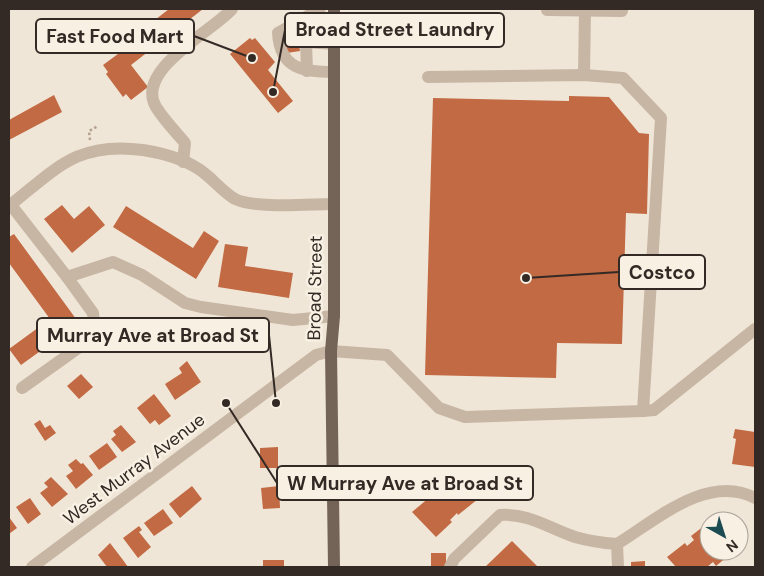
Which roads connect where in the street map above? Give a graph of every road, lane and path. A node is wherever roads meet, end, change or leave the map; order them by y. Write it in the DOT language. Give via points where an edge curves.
graph roads {
  1 [pos="232,9"];
  2 [pos="320,9"];
  3 [pos="334,9"];
  4 [pos="547,10"];
  5 [pos="585,10"];
  6 [pos="622,10"];
  7 [pos="299,20"];
  8 [pos="306,42"];
  9 [pos="334,44"];
  10 [pos="307,71"];
  11 [pos="334,72"];
  12 [pos="584,75"];
  13 [pos="428,77"];
  14 [pos="98,126"];
  15 [pos="91,144"];
  16 [pos="183,162"];
  17 [pos="334,204"];
  18 [pos="10,205"];
  19 [pos="67,277"];
  20 [pos="334,316"];
  21 [pos="755,329"];
  22 [pos="332,350"];
  23 [pos="22,388"];
  24 [pos="643,411"];
  25 [pos="755,498"];
  26 [pos="617,544"];
  27 [pos="32,567"];
  28 [pos="334,567"];
  29 [pos="450,567"];
  30 [pos="618,567"];
  1 -- 16 [label="street" via="162,67 155,82 152,97 156,107 185,143"];
  2 -- 7 [label="street"];
  3 -- 9 [label="main road, Broad Street"];
  4 -- 5 [label="street"];
  5 -- 6 [label="street"];
  5 -- 12 [label="street"];
  7 -- 8 [label="street"];
  7 -- 10 [label="street" via="278,34 278,42 281,55"];
  8 -- 9 [label="street"];
  8 -- 10 [label="street"];
  9 -- 11 [label="main road, Broad Street"];
  10 -- 11 [label="street"];
  11 -- 17 [label="main road, Broad Street"];
  12 -- 13 [label="street"];
  12 -- 24 [label="street" via="623,78 662,118"];
  14 -- 15 [label="path" via="89,131"];
  16 -- 17 [label="street" via="197,168 236,199 257,204"];
  16 -- 18 [label="street" via="163,153 124,148 88,151 64,163"];
  17 -- 20 [label="main road, Broad Street"];
  18 -- 19 [label="street"];
  19 -- 20 [label="street" via="114,262 142,275 185,303 201,307 293,320"];
  19 -- 23 [label="street" via="93,313 95,331 84,343"];
  20 -- 22 [label="main road, Broad Street"];
  21 -- 24 [label="street" via="654,410"];
  22 -- 24 [label="street" via="387,355 439,408 465,417"];
  22 -- 27 [label="street, West Murray Avenue" via="316,355"];
  22 -- 28 [label="main road, Broad Street"];
  25 -- 26 [label="street" via="731,491 704,494 683,503"];
  26 -- 29 [label="street" via="573,536 517,514 500,515"];
  26 -- 30 [label="street"];
}
